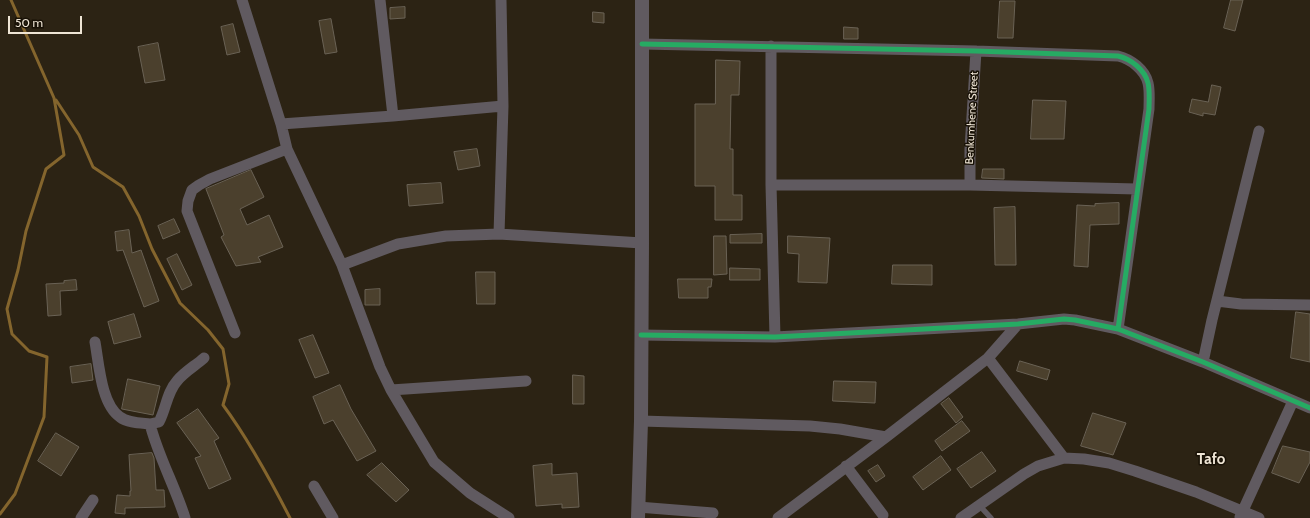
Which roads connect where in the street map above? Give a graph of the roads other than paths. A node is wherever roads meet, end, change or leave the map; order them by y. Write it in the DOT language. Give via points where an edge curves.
graph roads {
  1 [pos="242,0"];
  2 [pos="380,0"];
  3 [pos="501,0"];
  4 [pos="642,0"];
  5 [pos="642,44"];
  6 [pos="771,46"];
  7 [pos="976,51"];
  8 [pos="503,106"];
  9 [pos="393,116"];
  10 [pos="281,124"];
  11 [pos="1259,131"];
  12 [pos="287,149"];
  13 [pos="771,185"];
  14 [pos="970,185"];
  15 [pos="1137,189"];
  16 [pos="499,234"];
  17 [pos="642,243"];
  18 [pos="342,265"];
  19 [pos="1217,301"];
  20 [pos="1310,305"];
  21 [pos="1018,324"];
  22 [pos="1118,330"];
  23 [pos="235,333"];
  24 [pos="641,335"];
  25 [pos="775,337"];
  26 [pos="95,342"];
  27 [pos="204,358"];
  28 [pos="988,358"];
  29 [pos="1203,362"];
  30 [pos="526,381"];
  31 [pos="391,390"];
  32 [pos="1293,401"];
  33 [pos="1310,408"];
  34 [pos="641,421"];
  35 [pos="150,424"];
  36 [pos="886,437"];
  37 [pos="1064,458"];
  38 [pos="846,466"];
  39 [pos="314,486"];
  40 [pos="94,500"];
  41 [pos="979,506"];
  42 [pos="638,513"];
  43 [pos="713,513"];
  44 [pos="883,515"];
  45 [pos="1241,515"];
  46 [pos="81,518"];
  47 [pos="185,518"];
  48 [pos="333,518"];
  49 [pos="510,518"];
  50 [pos="778,518"];
  51 [pos="961,518"];
  52 [pos="991,518"];
  53 [pos="1259,518"];
  1 -- 10 [label="street"];
  2 -- 9 [label="street"];
  3 -- 8 [label="street"];
  4 -- 5 [label="street"];
  5 -- 6 [label="street"];
  5 -- 17 [label="street"];
  6 -- 7 [label="street"];
  6 -- 13 [label="street"];
  7 -- 14 [label="street, Benkumhene Street"];
  7 -- 15 [label="street" via="1118,56 1132,62 1143,72 1149,91 1149,109"];
  8 -- 9 [label="street"];
  8 -- 16 [label="street"];
  9 -- 10 [label="street"];
  10 -- 12 [label="street"];
  11 -- 19 [label="street"];
  12 -- 18 [label="street"];
  12 -- 23 [label="street" via="210,179 192,190 188,201 188,210"];
  13 -- 14 [label="street"];
  13 -- 25 [label="street"];
  14 -- 15 [label="street"];
  15 -- 22 [label="street"];
  16 -- 17 [label="street"];
  16 -- 18 [label="street" via="446,236 398,244"];
  17 -- 24 [label="street"];
  18 -- 31 [label="street"];
  19 -- 20 [label="street"];
  19 -- 29 [label="street"];
  21 -- 22 [label="street" via="1070,320"];
  21 -- 25 [label="street"];
  21 -- 28 [label="street"];
  22 -- 29 [label="street"];
  24 -- 25 [label="street"];
  24 -- 34 [label="street"];
  26 -- 35 [label="street" via="105,397 111,408 120,418"];
  27 -- 35 [label="street" via="176,381 159,422"];
  28 -- 36 [label="street"];
  28 -- 37 [label="street"];
  29 -- 32 [label="street"];
  30 -- 31 [label="street"];
  31 -- 49 [label="street" via="434,462 470,493"];
  32 -- 33 [label="street"];
  32 -- 45 [label="street"];
  34 -- 36 [label="street" via="810,426"];
  34 -- 42 [label="street"];
  35 -- 47 [label="street"];
  36 -- 38 [label="street"];
  37 -- 41 [label="street" via="1034,469"];
  37 -- 45 [label="street" via="1108,463 1135,471 1196,492"];
  38 -- 44 [label="street"];
  38 -- 50 [label="street"];
  39 -- 48 [label="street"];
  40 -- 46 [label="street"];
  41 -- 51 [label="street"];
  41 -- 52 [label="lane"];
  42 -- 43 [label="street"];
  45 -- 53 [label="street"];
}
